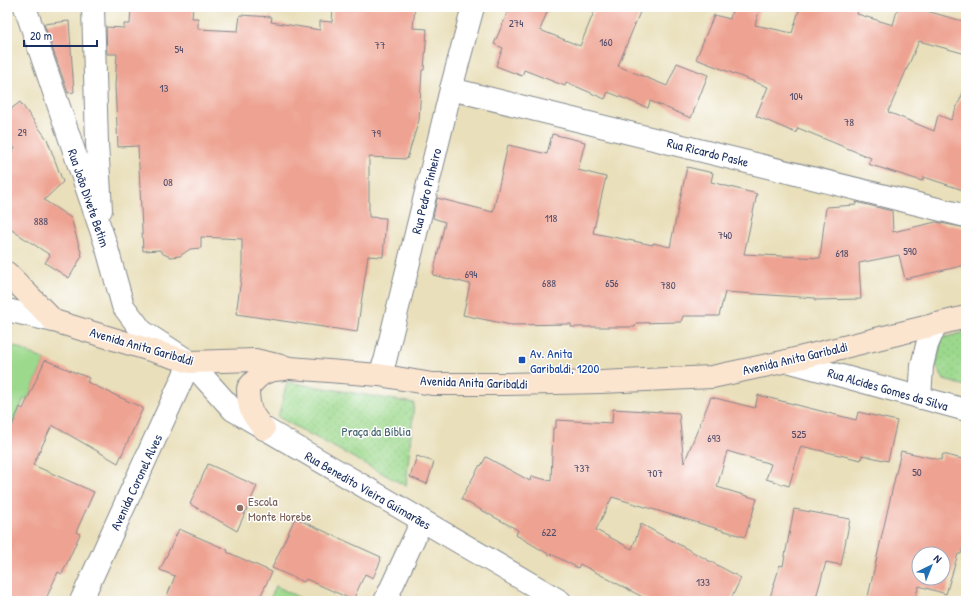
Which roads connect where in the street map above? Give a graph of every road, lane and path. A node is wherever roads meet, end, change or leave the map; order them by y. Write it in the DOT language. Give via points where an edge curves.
graph roads {
  1 [pos="25,7"];
  2 [pos="94,7"];
  3 [pos="473,7"];
  4 [pos="451,89"];
  5 [pos="966,216"];
  6 [pos="106,245"];
  7 [pos="7,273"];
  8 [pos="7,310"];
  9 [pos="966,317"];
  10 [pos="54,321"];
  11 [pos="936,324"];
  12 [pos="787,360"];
  13 [pos="190,362"];
  14 [pos="290,368"];
  15 [pos="379,375"];
  16 [pos="920,398"];
  17 [pos="966,410"];
  18 [pos="264,429"];
  19 [pos="422,521"];
  20 [pos="81,601"];
  21 [pos="385,601"];
  22 [pos="560,601"];
  1 -- 6 [label="street, Rua João Divete Betim"];
  2 -- 6 [label="street" via="97,143"];
  3 -- 4 [label="street, Rua Pedro Pinheiro"];
  4 -- 5 [label="street, Rua Ricardo Paske"];
  4 -- 15 [label="street, Rua Pedro Pinheiro" via="385,361"];
  6 -- 13 [label="street, Rua João Divete Betim" via="123,306 142,331"];
  7 -- 10 [label="main road"];
  8 -- 10 [label="street, Avenida Anita Garibaldi"];
  9 -- 11 [label="main road, Avenida Anita Garibaldi"];
  10 -- 13 [label="main road, Avenida Anita Garibaldi"];
  11 -- 12 [label="main road, Avenida Anita Garibaldi"];
  11 -- 16 [label="street" via="925,352"];
  12 -- 15 [label="main road, Avenida Anita Garibaldi" via="712,377 601,382 432,384"];
  12 -- 16 [label="street, Rua Alcides Gomes da Silva"];
  13 -- 14 [label="main road, Avenida Anita Garibaldi" via="255,360"];
  13 -- 18 [label="street, Rua Benedito Vieira Guimarães" via="233,410"];
  13 -- 20 [label="street, Avenida Coronel Alves"];
  14 -- 15 [label="main road, Avenida Anita Garibaldi"];
  14 -- 18 [label="main road" via="273,370 257,376 248,388 248,403 254,417"];
  16 -- 17 [label="street, Rua Alcides Gomes da Silva"];
  18 -- 19 [label="street, Rua Benedito Vieira Guimarães"];
  19 -- 21 [label="street"];
  19 -- 22 [label="street, Rua Benedito Vieira Guimarães"];
}
